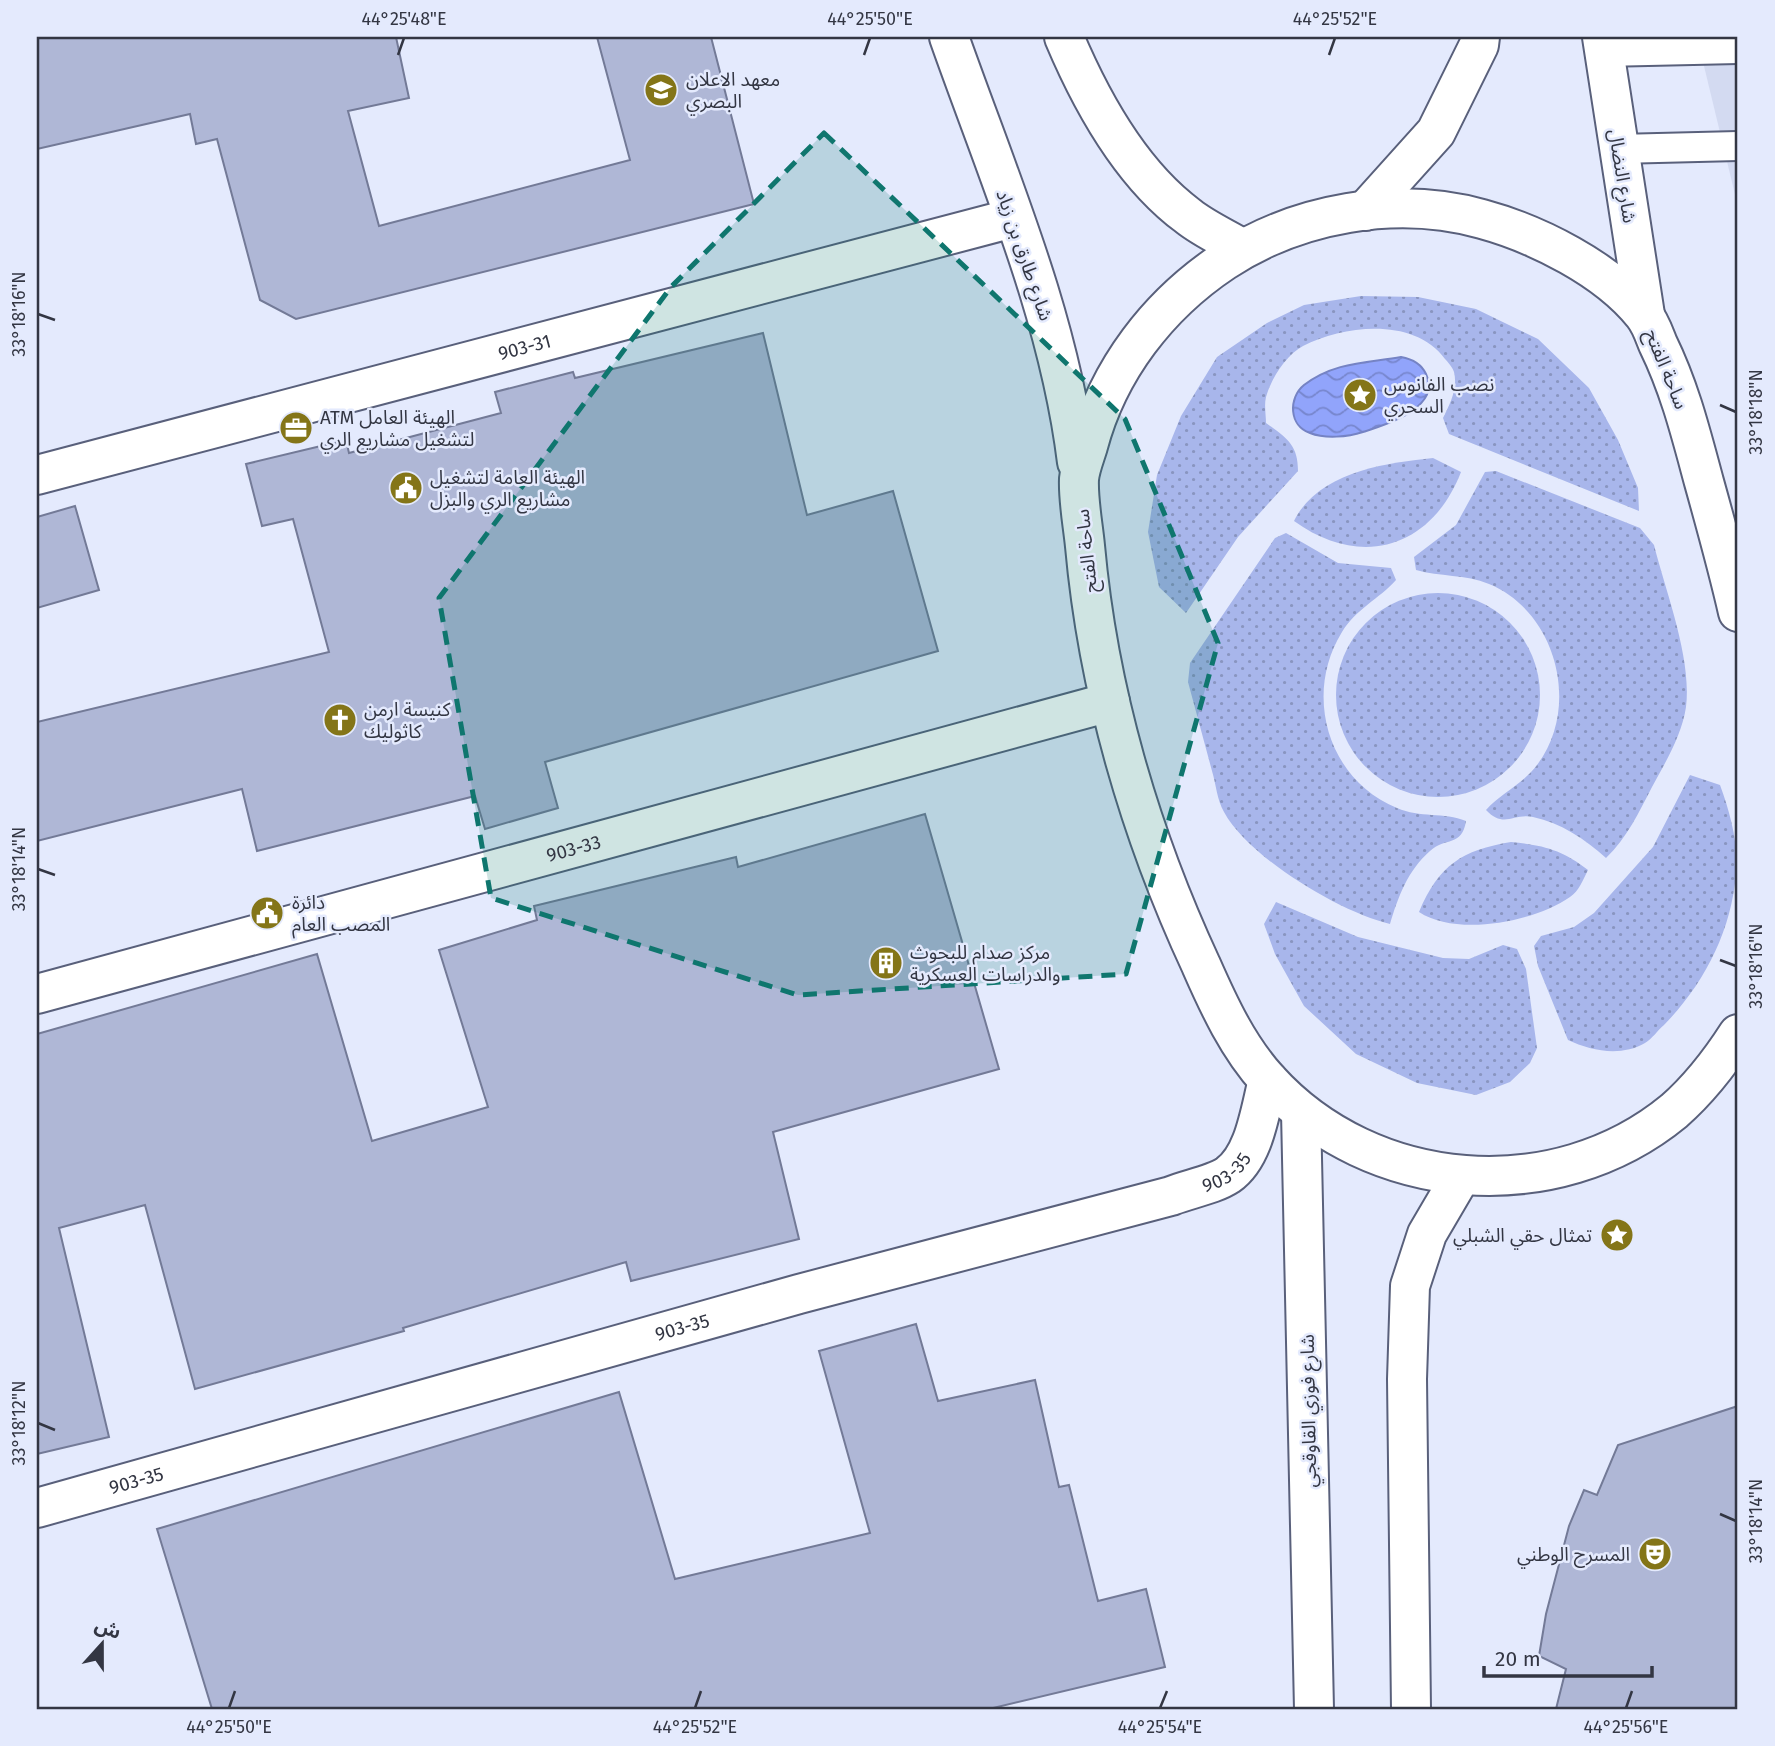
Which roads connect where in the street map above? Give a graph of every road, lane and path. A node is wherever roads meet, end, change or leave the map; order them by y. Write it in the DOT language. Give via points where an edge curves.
graph roads {
  1 [pos="948,37"];
  2 [pos="1064,37"];
  3 [pos="1480,37"];
  4 [pos="1603,44"];
  5 [pos="1738,49"];
  6 [pos="1738,146"];
  7 [pos="1618,149"];
  8 [pos="1365,211"];
  9 [pos="1013,218"];
  10 [pos="1243,249"];
  11 [pos="1645,315"];
  12 [pos="37,475"];
  13 [pos="1079,479"];
  14 [pos="1738,612"];
  15 [pos="1110,702"];
  16 [pos="37,994"];
  17 [pos="1738,1034"];
  18 [pos="1268,1080"];
  19 [pos="1722,1083"];
  20 [pos="1301,1112"];
  21 [pos="1461,1176"];
  22 [pos="37,1508"];
  23 [pos="1314,1709"];
  24 [pos="1411,1709"];
  1 -- 9 [label="street, شارع طارق بن زياد"];
  2 -- 10 [label="street" via="1087,91 1142,170 1187,216"];
  3 -- 8 [label="street" via="1436,132"];
  4 -- 5 [label="lane"];
  4 -- 7 [label="street, شارع النضال"];
  6 -- 7 [label="lane"];
  7 -- 11 [label="street, شارع النضال"];
  8 -- 10 [label="street, ساحة الفتح" via="1293,226"];
  8 -- 11 [label="street, ساحة الفتح" via="1412,208 1477,217 1539,238 1596,272"];
  9 -- 12 [label="street, 903-31"];
  9 -- 13 [label="street, شارع طارق بن زياد" via="1054,338 1071,407"];
  10 -- 13 [label="street, ساحة الفتح" via="1184,292 1135,345 1110,386 1091,431"];
  11 -- 14 [label="street, ساحة الفتح" via="1679,387"];
  13 -- 15 [label="street, ساحة الفتح" via="1089,590"];
  15 -- 16 [label="street, 903-33"];
  15 -- 18 [label="street, ساحة الفتح" via="1173,905 1219,1005"];
  17 -- 19 [label="street, ساحة الفتح"];
  18 -- 20 [label="street, ساحة الفتح"];
  18 -- 22 [label="street, 903-35" via="1250,1146 1239,1164 1228,1175 1171,1196 812,1291"];
  19 -- 21 [label="street, ساحة الفتح" via="1595,1158 1507,1177"];
  20 -- 21 [label="street, ساحة الفتح" via="1350,1144 1404,1166"];
  20 -- 23 [label="street, شارع فوزي القاوقجي"];
  21 -- 24 [label="street" via="1427,1234 1410,1286"];
}
